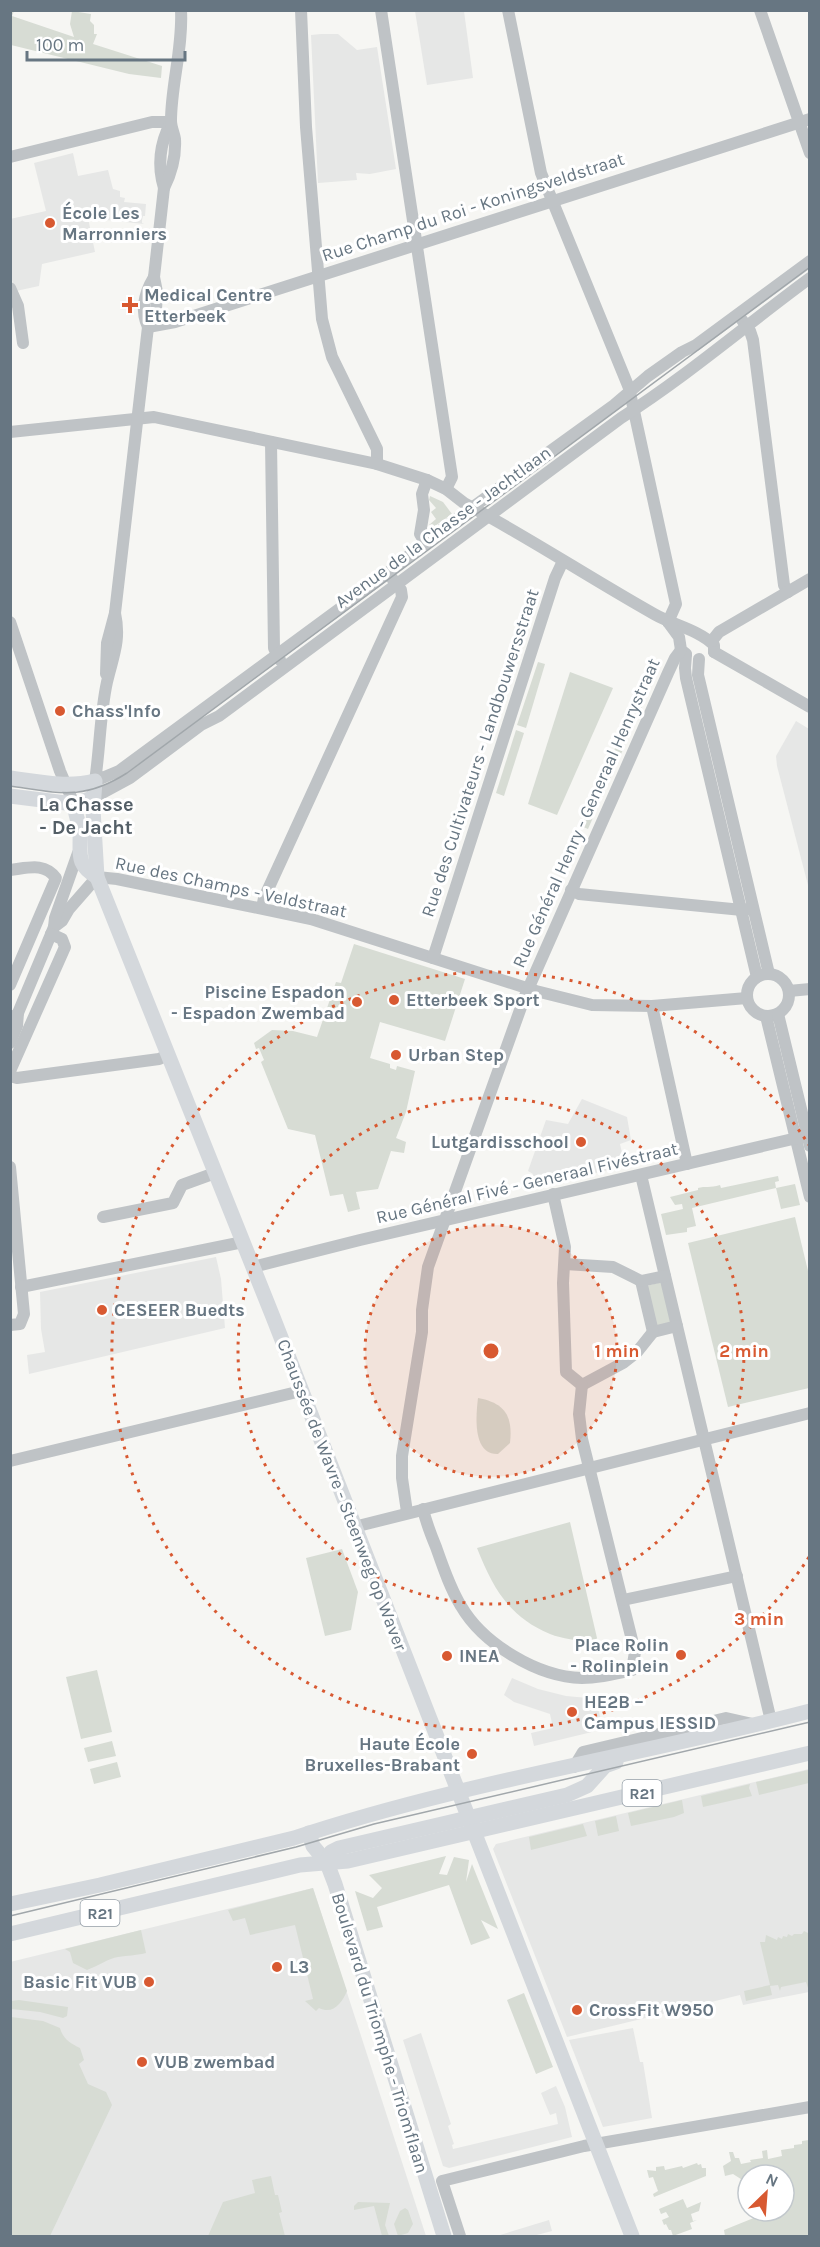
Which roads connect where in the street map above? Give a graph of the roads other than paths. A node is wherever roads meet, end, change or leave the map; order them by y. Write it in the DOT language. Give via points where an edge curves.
graph roads {
  1 [pos="181,10"];
  2 [pos="188,10"];
  3 [pos="301,10"];
  4 [pos="381,10"];
  5 [pos="508,10"];
  6 [pos="760,10"];
  7 [pos="182,29"];
  8 [pos="804,121"];
  9 [pos="171,122"];
  10 [pos="810,153"];
  11 [pos="10,158"];
  12 [pos="552,200"];
  13 [pos="417,244"];
  14 [pos="810,261"];
  15 [pos="318,276"];
  16 [pos="810,278"];
  17 [pos="10,288"];
  18 [pos="737,314"];
  19 [pos="746,325"];
  20 [pos="148,327"];
  21 [pos="22,343"];
  22 [pos="630,393"];
  23 [pos="634,410"];
  24 [pos="138,418"];
  25 [pos="10,432"];
  26 [pos="271,441"];
  27 [pos="377,464"];
  28 [pos="427,480"];
  29 [pos="446,489"];
  30 [pos="472,507"];
  31 [pos="488,517"];
  32 [pos="426,543"];
  33 [pos="563,561"];
  34 [pos="388,573"];
  35 [pos="810,579"];
  36 [pos="396,584"];
  37 [pos="788,592"];
  38 [pos="10,622"];
  39 [pos="668,622"];
  40 [pos="682,633"];
  41 [pos="712,647"];
  42 [pos="684,653"];
  43 [pos="699,659"];
  44 [pos="281,661"];
  45 [pos="810,707"];
  46 [pos="10,778"];
  47 [pos="95,781"];
  48 [pos="67,785"];
  49 [pos="10,796"];
  50 [pos="93,798"];
  51 [pos="74,804"];
  52 [pos="78,853"];
  53 [pos="10,870"];
  54 [pos="97,877"];
  55 [pos="572,890"];
  56 [pos="262,908"];
  57 [pos="748,909"];
  58 [pos="52,931"];
  59 [pos="433,958"];
  60 [pos="763,976"];
  61 [pos="10,985"];
  62 [pos="528,989"];
  63 [pos="810,989"];
  64 [pos="789,991"];
  65 [pos="747,998"];
  66 [pos="652,1006"];
  67 [pos="13,1015"];
  68 [pos="772,1015"];
  69 [pos="10,1042"];
  70 [pos="168,1055"];
  71 [pos="10,1071"];
  72 [pos="10,1076"];
  73 [pos="806,1139"];
  74 [pos="687,1164"];
  75 [pos="10,1167"];
  76 [pos="215,1173"];
  77 [pos="641,1175"];
  78 [pos="553,1194"];
  79 [pos="810,1197"];
  80 [pos="103,1216"];
  81 [pos="444,1220"];
  82 [pos="243,1242"];
  83 [pos="565,1264"];
  84 [pos="253,1267"];
  85 [pos="665,1276"];
  86 [pos="641,1281"];
  87 [pos="21,1287"];
  88 [pos="10,1325"];
  89 [pos="677,1326"];
  90 [pos="653,1332"];
  91 [pos="582,1385"];
  92 [pos="301,1391"];
  93 [pos="810,1413"];
  94 [pos="704,1440"];
  95 [pos="10,1461"];
  96 [pos="590,1469"];
  97 [pos="423,1509"];
  98 [pos="407,1512"];
  99 [pos="354,1527"];
  100 [pos="737,1576"];
  101 [pos="623,1600"];
  102 [pos="810,1712"];
  103 [pos="765,1723"];
  104 [pos="639,1752"];
  105 [pos="810,1753"];
  106 [pos="574,1767"];
  107 [pos="458,1792"];
  108 [pos="471,1825"];
  109 [pos="309,1833"];
  110 [pos="327,1863"];
  111 [pos="10,1904"];
  112 [pos="10,1934"];
  113 [pos="810,2107"];
  114 [pos="596,2144"];
  115 [pos="444,2236"];
  116 [pos="460,2236"];
  117 [pos="633,2236"];
  1 -- 7 [label="street"];
  2 -- 7 [label="street"];
  3 -- 15 [label="street"];
  4 -- 13 [label="street"];
  5 -- 12 [label="street" via="541,173"];
  6 -- 8 [label="street"];
  7 -- 9 [label="street"];
  8 -- 10 [label="street"];
  8 -- 12 [label="street, Rue Champ du Roi - Koningsveldstraat"];
  9 -- 11 [label="street" via="152,122"];
  9 -- 20 [label="street" via="174,156 164,188 154,277 158,292 156,310"];
  12 -- 13 [label="street, Rue Champ du Roi - Koningsveldstraat"];
  12 -- 22 [label="street"];
  13 -- 15 [label="street, Rue Champ du Roi - Koningsveldstraat"];
  13 -- 29 [label="street" via="452,477"];
  14 -- 18 [label="street, Avenue de la Chasse - Jachtlaan"];
  15 -- 20 [label="street, Rue Champ du Roi - Koningsveldstraat"];
  15 -- 27 [label="street" via="322,319 332,357 377,449"];
  16 -- 19 [label="street, Avenue de la Chasse - Jachtlaan"];
  17 -- 21 [label="street" via="18,306"];
  18 -- 19 [label="street"];
  18 -- 22 [label="street, Avenue de la Chasse - Jachtlaan"];
  19 -- 23 [label="street, Avenue de la Chasse - Jachtlaan"];
  19 -- 37 [label="street" via="753,340 773,507"];
  20 -- 24 [label="street"];
  22 -- 23 [label="street"];
  22 -- 30 [label="street, Avenue de la Chasse - Jachtlaan"];
  23 -- 31 [label="street, Avenue de la Chasse - Jachtlaan"];
  23 -- 39 [label="street" via="676,604"];
  24 -- 25 [label="street"];
  24 -- 26 [label="street" via="154,417"];
  24 -- 47 [label="street" via="115,614 107,643 107,681"];
  26 -- 27 [label="street"];
  26 -- 44 [label="street" via="274,648"];
  27 -- 28 [label="street"];
  28 -- 29 [label="street"];
  28 -- 32 [label="street" via="422,494 420,534"];
  29 -- 30 [label="street"];
  30 -- 31 [label="street"];
  30 -- 32 [label="street, Avenue de la Chasse - Jachtlaan"];
  31 -- 33 [label="street"];
  31 -- 36 [label="street, Avenue de la Chasse - Jachtlaan"];
  32 -- 34 [label="street, Avenue de la Chasse - Jachtlaan"];
  33 -- 39 [label="street"];
  33 -- 59 [label="street, Rue des Cultivateurs - Landbouwersstraat" via="551,588"];
  34 -- 36 [label="street"];
  34 -- 44 [label="street, Avenue de la Chasse - Jachtlaan"];
  35 -- 37 [label="street"];
  36 -- 44 [label="street, Avenue de la Chasse - Jachtlaan"];
  36 -- 56 [label="street" via="402,597"];
  37 -- 41 [label="street" via="719,632"];
  38 -- 48 [label="street"];
  39 -- 40 [label="street"];
  40 -- 41 [label="street"];
  40 -- 42 [label="street"];
  41 -- 43 [label="street" via="709,656"];
  41 -- 45 [label="street"];
  42 -- 43 [label="street"];
  42 -- 55 [label="street, Rue Général Henry - Generaal Henrystraat" via="671,666"];
  42 -- 57 [label="street" via="687,678"];
  43 -- 57 [label="street" via="698,675"];
  44 -- 47 [label="street, Avenue de la Chasse - Jachtlaan" via="119,771"];
  44 -- 50 [label="street, Avenue de la Chasse - Jachtlaan" via="130,778"];
  46 -- 48 [label="main road"];
  47 -- 48 [label="main road"];
  47 -- 50 [label="main road"];
  48 -- 51 [label="street"];
  49 -- 51 [label="main road"];
  50 -- 51 [label="main road"];
  50 -- 54 [label="main road"];
  51 -- 52 [label="main road" via="80,831"];
  52 -- 54 [label="main road, Chaussée de Wavre - Steenweg op Waver" via="85,870"];
  52 -- 58 [label="street"];
  53 -- 61 [label="street" via="43,867 56,878"];
  54 -- 56 [label="street, Rue des Champs - Veldstraat"];
  54 -- 58 [label="street"];
  54 -- 70 [label="main road, Chaussée de Wavre - Steenweg op Waver"];
  55 -- 57 [label="street" via="579,894"];
  55 -- 62 [label="street, Rue Général Henry - Generaal Henrystraat"];
  56 -- 59 [label="street, Rue des Champs - Veldstraat" via="311,919"];
  57 -- 60 [label="street"];
  58 -- 67 [label="street"];
  58 -- 71 [label="street" via="65,946"];
  59 -- 62 [label="street, Rue des Champs - Veldstraat"];
  60 -- 64 [label="street" via="784,981"];
  60 -- 65 [label="street" via="748,988"];
  62 -- 66 [label="street, Rue des Champs - Veldstraat" via="592,1005"];
  62 -- 81 [label="street, Rue Général Henry - Generaal Henrystraat"];
  63 -- 64 [label="street"];
  64 -- 68 [label="street" via="786,1007"];
  65 -- 66 [label="street, Rue des Champs - Veldstraat"];
  65 -- 68 [label="street" via="755,1012"];
  66 -- 74 [label="street"];
  67 -- 69 [label="street" via="17,1026"];
  68 -- 73 [label="street"];
  70 -- 72 [label="street"];
  70 -- 76 [label="main road, Chaussée de Wavre - Steenweg op Waver"];
  73 -- 74 [label="street, Rue Général Fivé - Generaal Fivéstraat"];
  73 -- 79 [label="street"];
  74 -- 77 [label="street, Rue Général Fivé - Generaal Fivéstraat"];
  75 -- 87 [label="street"];
  76 -- 80 [label="street" via="182,1185 173,1203"];
  76 -- 82 [label="main road, Chaussée de Wavre - Steenweg op Waver"];
  77 -- 78 [label="street, Rue Général Fivé - Generaal Fivéstraat"];
  77 -- 85 [label="street"];
  78 -- 81 [label="street, Rue Général Fivé - Generaal Fivéstraat"];
  78 -- 83 [label="street"];
  81 -- 84 [label="street, Rue Général Fivé - Generaal Fivéstraat"];
  81 -- 98 [label="street, Rue Général Henry - Generaal Henrystraat" via="428,1268 402,1456"];
  82 -- 84 [label="main road, Chaussée de Wavre - Steenweg op Waver"];
  82 -- 87 [label="street"];
  83 -- 86 [label="street" via="613,1267"];
  83 -- 91 [label="street" via="566,1372"];
  84 -- 92 [label="main road, Chaussée de Wavre - Steenweg op Waver"];
  85 -- 86 [label="street"];
  85 -- 89 [label="street"];
  86 -- 90 [label="street"];
  87 -- 88 [label="street" via="24,1314 20,1323"];
  89 -- 90 [label="street"];
  89 -- 94 [label="street"];
  90 -- 91 [label="street" via="623,1363"];
  91 -- 96 [label="street" via="579,1414"];
  92 -- 95 [label="street"];
  92 -- 99 [label="main road, Chaussée de Wavre - Steenweg op Waver"];
  93 -- 94 [label="street"];
  94 -- 96 [label="street"];
  94 -- 100 [label="street"];
  96 -- 97 [label="street"];
  96 -- 101 [label="street"];
  97 -- 98 [label="street"];
  97 -- 101 [label="street" via="461,1607 484,1635 513,1656 549,1672 581,1678 632,1670 635,1652"];
  98 -- 99 [label="street"];
  99 -- 107 [label="main road, Chaussée de Wavre - Steenweg op Waver"];
  100 -- 101 [label="street"];
  100 -- 103 [label="street"];
  102 -- 103 [label="main road, R21"];
  103 -- 104 [label="main road, R21"];
  103 -- 106 [label="street" via="726,1718 583,1752"];
  104 -- 106 [label="main road, R21"];
  104 -- 108 [label="main road" via="629,1760 605,1766 577,1791"];
  105 -- 108 [label="main road, R21"];
  106 -- 107 [label="main road, R21"];
  107 -- 108 [label="main road, Chaussée de Wavre - Steenweg op Waver"];
  107 -- 109 [label="main road, R21"];
  108 -- 110 [label="main road, R21" via="348,1861"];
  108 -- 114 [label="main road, Chaussée de Wavre - Steenweg op Waver"];
  109 -- 110 [label="main road, Boulevard du Triomphe - Triomflaan" via="313,1846"];
  109 -- 111 [label="main road, R21"];
  110 -- 112 [label="main road, R21" via="296,1866"];
  110 -- 115 [label="main road, Boulevard du Triomphe - Triomflaan"];
  113 -- 114 [label="street"];
  114 -- 116 [label="street, Boulevard du Triomphe - Triomflaan" via="442,2181"];
  114 -- 117 [label="main road, Chaussée de Wavre - Steenweg op Waver"];
}
